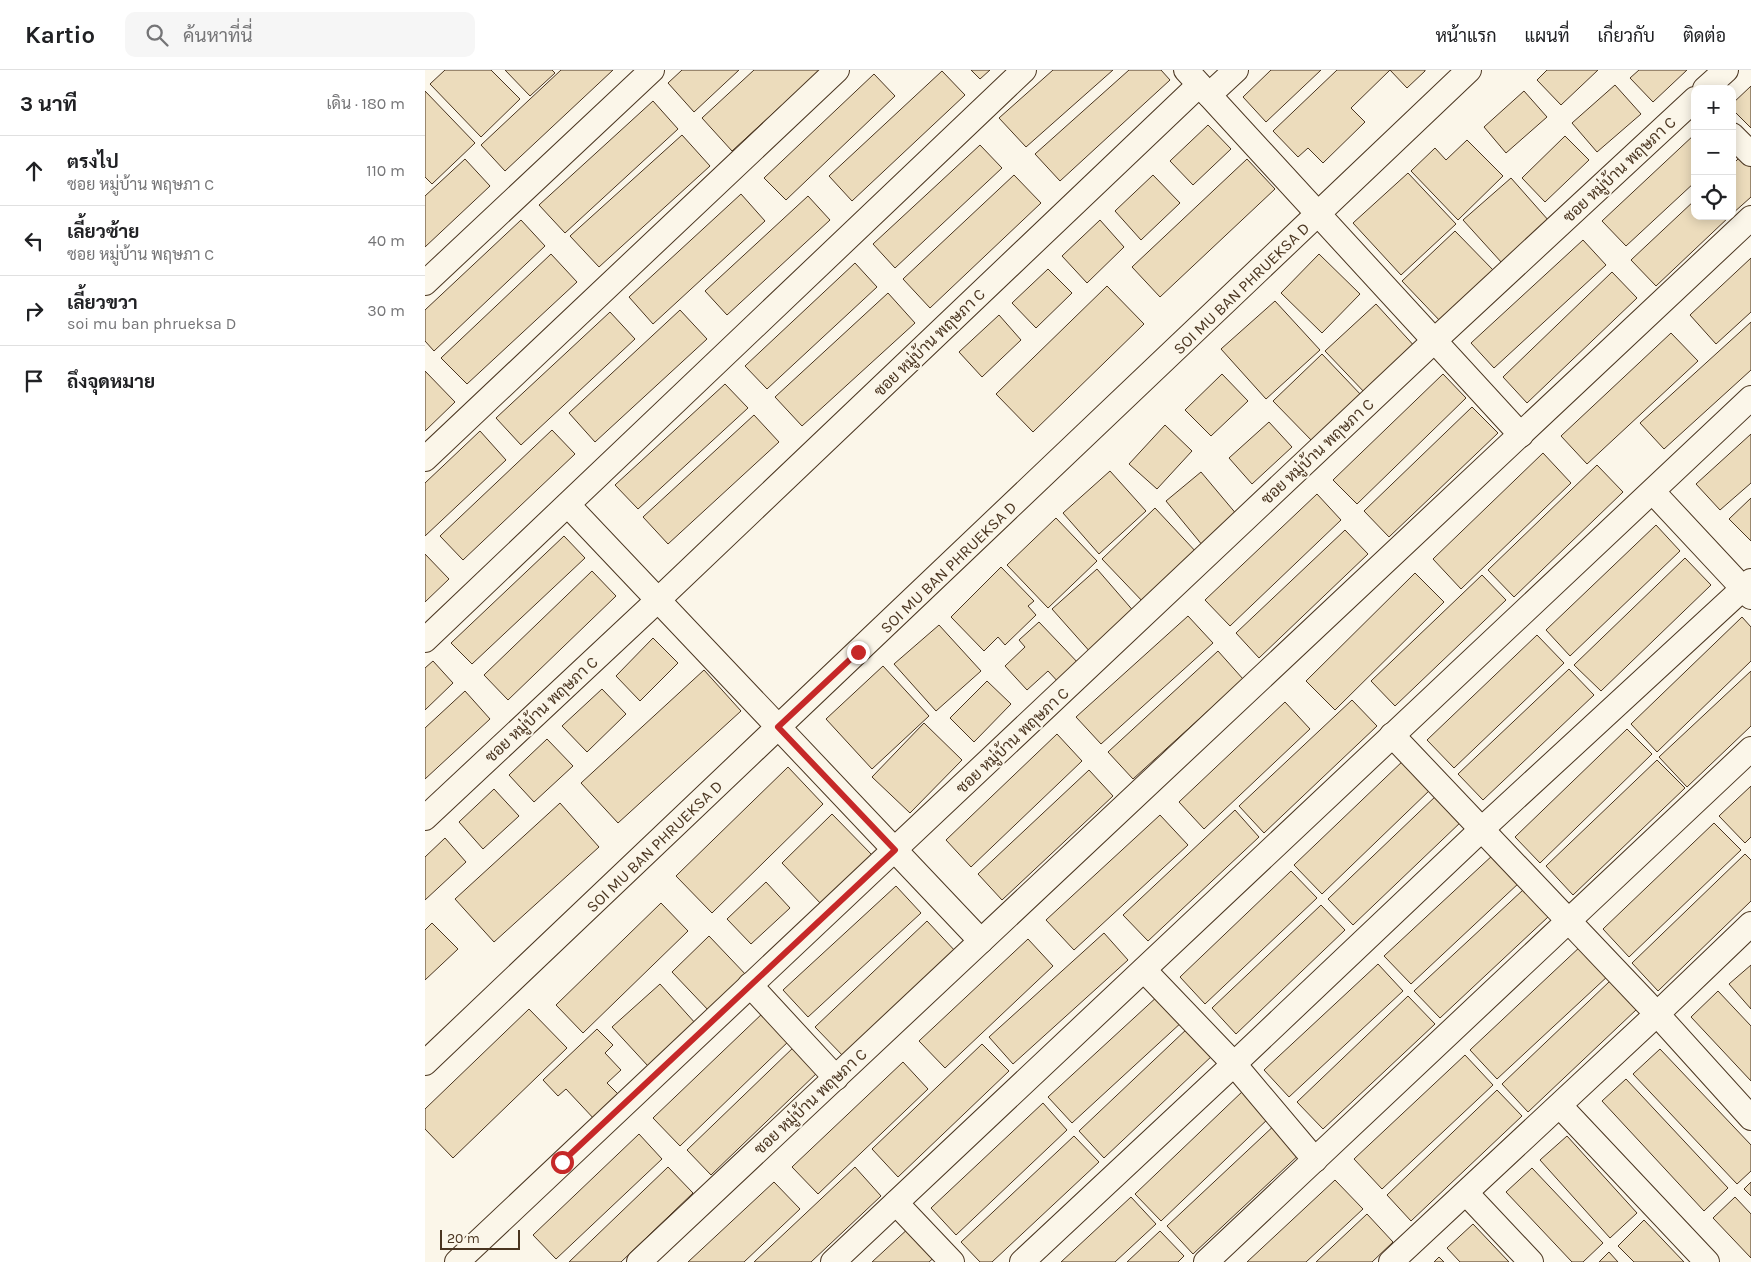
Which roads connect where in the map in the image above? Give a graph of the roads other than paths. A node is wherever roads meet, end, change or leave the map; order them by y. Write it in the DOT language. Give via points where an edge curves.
graph roads {
  1 [pos="652,70"];
  2 [pos="837,70"];
  3 [pos="1024,70"];
  4 [pos="1236,70"];
  5 [pos="1469,70"];
  6 [pos="1725,70"];
  7 [pos="1198,83"];
  8 [pos="1709,85"];
  9 [pos="1691,102"];
  10 [pos="1736,138"];
  11 [pos="1751,154"];
  12 [pos="1319,214"];
  13 [pos="1751,218"];
  14 [pos="425,283"];
  15 [pos="1434,341"];
  16 [pos="1751,398"];
  17 [pos="1521,435"];
  18 [pos="425,459"];
  19 [pos="1653,492"];
  20 [pos="568,505"];
  21 [pos="1748,589"];
  22 [pos="658,600"];
  23 [pos="425,640"];
  24 [pos="778,727"];
  25 [pos="1392,735"];
  26 [pos="1751,749"];
  27 [pos="425,818"];
  28 [pos="1482,829"];
  29 [pos="895,850"];
  30 [pos="1569,921"];
  31 [pos="1751,925"];
  32 [pos="981,941"];
  33 [pos="1144,970"];
  34 [pos="750,985"];
  35 [pos="1657,1014"];
  36 [pos="425,1063"];
  37 [pos="1234,1064"];
  38 [pos="835,1078"];
  39 [pos="1560,1106"];
  40 [pos="1751,1118"];
  41 [pos="1315,1160"];
  42 [pos="1466,1192"];
  43 [pos="896,1203"];
  44 [pos="457,1262"];
  45 [pos="639,1262"];
  46 [pos="833,1262"];
  47 [pos="952,1262"];
  48 [pos="1022,1262"];
  49 [pos="1206,1262"];
  50 [pos="1391,1262"];
  51 [pos="1531,1262"];
  52 [pos="1707,1262"];
  1 -- 14 [label="street"];
  2 -- 18 [label="street"];
  3 -- 20 [label="street"];
  4 -- 7 [label="street, ซอย หมู่บ้าน พฤษภา C"];
  5 -- 12 [label="street, SOI MU BAN PHRUEKSA D"];
  6 -- 8 [label="street"];
  7 -- 12 [label="street"];
  7 -- 22 [label="street, ซอย หมู่บ้าน พฤษภา C"];
  9 -- 15 [label="street, ซอย หมู่บ้าน พฤษภา C"];
  10 -- 11 [label="street"];
  12 -- 15 [label="street"];
  12 -- 24 [label="street, SOI MU BAN PHRUEKSA D"];
  13 -- 17 [label="street, ซอย หมู่บ้าน พฤษภา C"];
  15 -- 17 [label="street"];
  15 -- 29 [label="street, ซอย หมู่บ้าน พฤษภา C"];
  16 -- 19 [label="street"];
  17 -- 32 [label="street, ซอย หมู่บ้าน พฤษภา C"];
  19 -- 21 [label="street"];
  19 -- 25 [label="street"];
  20 -- 22 [label="street"];
  20 -- 23 [label="street"];
  21 -- 28 [label="street"];
  22 -- 24 [label="street"];
  22 -- 27 [label="street, ซอย หมู่บ้าน พฤษภา C"];
  24 -- 29 [label="street"];
  24 -- 36 [label="street, SOI MU BAN PHRUEKSA D"];
  25 -- 28 [label="street"];
  25 -- 33 [label="street"];
  26 -- 30 [label="street"];
  28 -- 30 [label="street"];
  28 -- 37 [label="street"];
  29 -- 32 [label="street"];
  29 -- 34 [label="street, ซอย หมู่บ้าน พฤษภา C"];
  30 -- 35 [label="street"];
  30 -- 41 [label="street"];
  31 -- 35 [label="street"];
  32 -- 38 [label="street, ซอย หมู่บ้าน พฤษภา C"];
  33 -- 37 [label="street"];
  33 -- 43 [label="street"];
  34 -- 38 [label="street"];
  34 -- 44 [label="street, ซอย หมู่บ้าน พฤษภา C"];
  35 -- 39 [label="street"];
  35 -- 40 [label="street"];
  37 -- 41 [label="street"];
  37 -- 48 [label="street"];
  38 -- 45 [label="street, ซอย หมู่บ้าน พฤษภา C"];
  39 -- 42 [label="street"];
  39 -- 52 [label="street"];
  41 -- 49 [label="street"];
  42 -- 50 [label="street"];
  42 -- 51 [label="street"];
  43 -- 46 [label="street"];
  43 -- 47 [label="street"];
}
